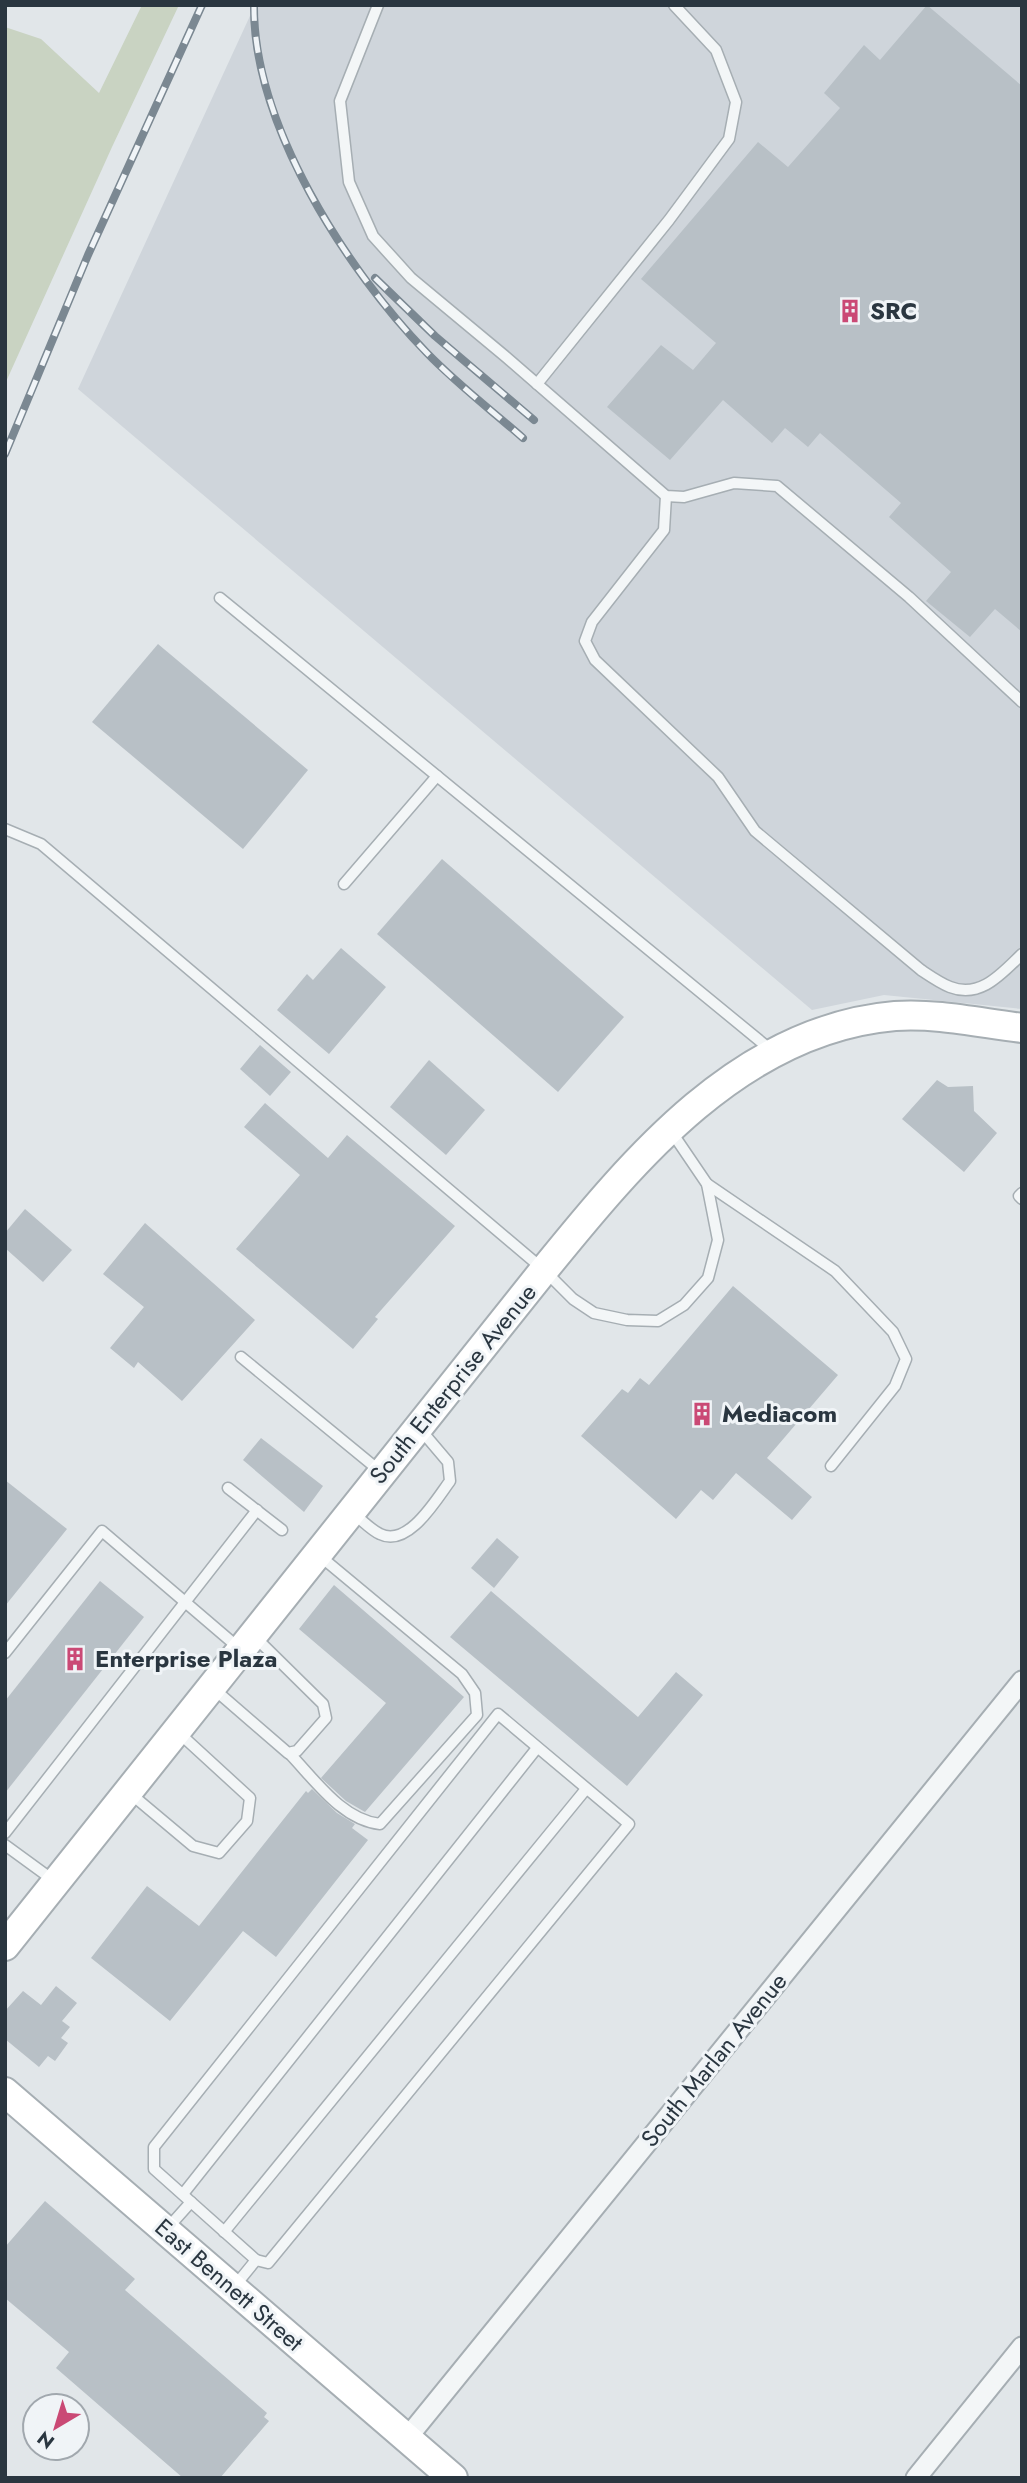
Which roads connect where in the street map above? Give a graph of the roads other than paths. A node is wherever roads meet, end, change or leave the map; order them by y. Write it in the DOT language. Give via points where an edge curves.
graph roads {
  1 [pos="378,5"];
  2 [pos="674,5"];
  3 [pos="537,384"];
  4 [pos="666,496"];
  5 [pos="220,598"];
  6 [pos="1022,702"];
  7 [pos="437,776"];
  8 [pos="5,829"];
  9 [pos="344,884"];
  10 [pos="1022,954"];
  11 [pos="1022,1028"];
  12 [pos="774,1053"];
  13 [pos="669,1129"];
  14 [pos="707,1184"];
  15 [pos="544,1270"];
  16 [pos="241,1357"];
  17 [pos="418,1427"];
  18 [pos="831,1466"];
  19 [pos="382,1472"];
  20 [pos="228,1488"];
  21 [pos="257,1510"];
  22 [pos="351,1511"];
  23 [pos="282,1530"];
  24 [pos="317,1553"];
  25 [pos="186,1603"];
  26 [pos="246,1642"];
  27 [pos="7,1647"];
  28 [pos="1022,1681"];
  29 [pos="211,1686"];
  30 [pos="176,1730"];
  31 [pos="537,1748"];
  32 [pos="289,1753"];
  33 [pos="586,1788"];
  34 [pos="127,1792"];
  35 [pos="5,1833"];
  36 [pos="5,1845"];
  37 [pos="56,1882"];
  38 [pos="5,1947"];
  39 [pos="5,2092"];
  40 [pos="187,2198"];
  41 [pos="166,2230"];
  42 [pos="224,2232"];
  43 [pos="256,2260"];
  44 [pos="233,2288"];
  45 [pos="1022,2347"];
  46 [pos="407,2438"];
  47 [pos="453,2478"];
  48 [pos="916,2478"];
  1 -- 3 [label="lane" via="340,101 349,182 373,236 411,278"];
  2 -- 3 [label="lane" via="716,50 736,102 729,139"];
  3 -- 4 [label="lane"];
  4 -- 6 [label="lane" via="684,497 734,483 777,486 909,597"];
  4 -- 10 [label="lane" via="664,530 592,622 585,641 595,660 718,777 755,831 921,970 952,988 973,989 990,985"];
  5 -- 7 [label="lane"];
  7 -- 9 [label="lane"];
  7 -- 12 [label="lane"];
  8 -- 15 [label="lane" via="41,844"];
  11 -- 12 [label="street, South Enterprise Avenue" via="943,1017 895,1016 822,1032"];
  12 -- 13 [label="street, South Enterprise Avenue" via="714,1092"];
  13 -- 14 [label="lane"];
  13 -- 15 [label="street, South Enterprise Avenue" via="610,1189"];
  14 -- 15 [label="lane" via="718,1240 708,1278 684,1305 658,1321 594,1313"];
  14 -- 18 [label="lane" via="835,1270 893,1332 906,1359 895,1386"];
  15 -- 17 [label="street, South Enterprise Avenue"];
  16 -- 19 [label="lane"];
  17 -- 19 [label="street, South Enterprise Avenue"];
  17 -- 22 [label="lane" via="448,1462 450,1481 414,1528 394,1537 381,1535"];
  19 -- 22 [label="street, South Enterprise Avenue"];
  20 -- 21 [label="lane"];
  21 -- 23 [label="lane"];
  21 -- 25 [label="lane"];
  22 -- 24 [label="street, South Enterprise Avenue"];
  24 -- 26 [label="street, South Enterprise Avenue"];
  24 -- 32 [label="lane" via="462,1674 475,1693 477,1715 380,1824 365,1822 345,1810"];
  25 -- 26 [label="lane"];
  25 -- 27 [label="lane" via="102,1531"];
  25 -- 35 [label="lane"];
  26 -- 29 [label="street, South Enterprise Avenue"];
  26 -- 32 [label="lane" via="323,1704 326,1718 297,1751"];
  28 -- 46 [label="street, South Marlan Avenue"];
  29 -- 30 [label="street, South Enterprise Avenue"];
  29 -- 32 [label="lane"];
  30 -- 34 [label="street, South Enterprise Avenue"];
  30 -- 34 [label="lane" via="250,1798 247,1821 219,1853 193,1846"];
  31 -- 33 [label="lane"];
  31 -- 40 [label="lane"];
  31 -- 40 [label="lane" via="498,1714 162,2136 154,2147 154,2169"];
  33 -- 42 [label="lane"];
  33 -- 43 [label="lane" via="629,1824 268,2263"];
  34 -- 37 [label="street, South Enterprise Avenue"];
  36 -- 37 [label="lane"];
  37 -- 38 [label="street, South Enterprise Avenue"];
  39 -- 41 [label="street, East Bennett Street"];
  40 -- 41 [label="lane"];
  40 -- 42 [label="lane"];
  41 -- 44 [label="street, East Bennett Street"];
  42 -- 43 [label="lane"];
  43 -- 44 [label="lane"];
  44 -- 46 [label="street, East Bennett Street"];
  45 -- 48 [label="street"];
  46 -- 47 [label="street, East Bennett Street"];
}
